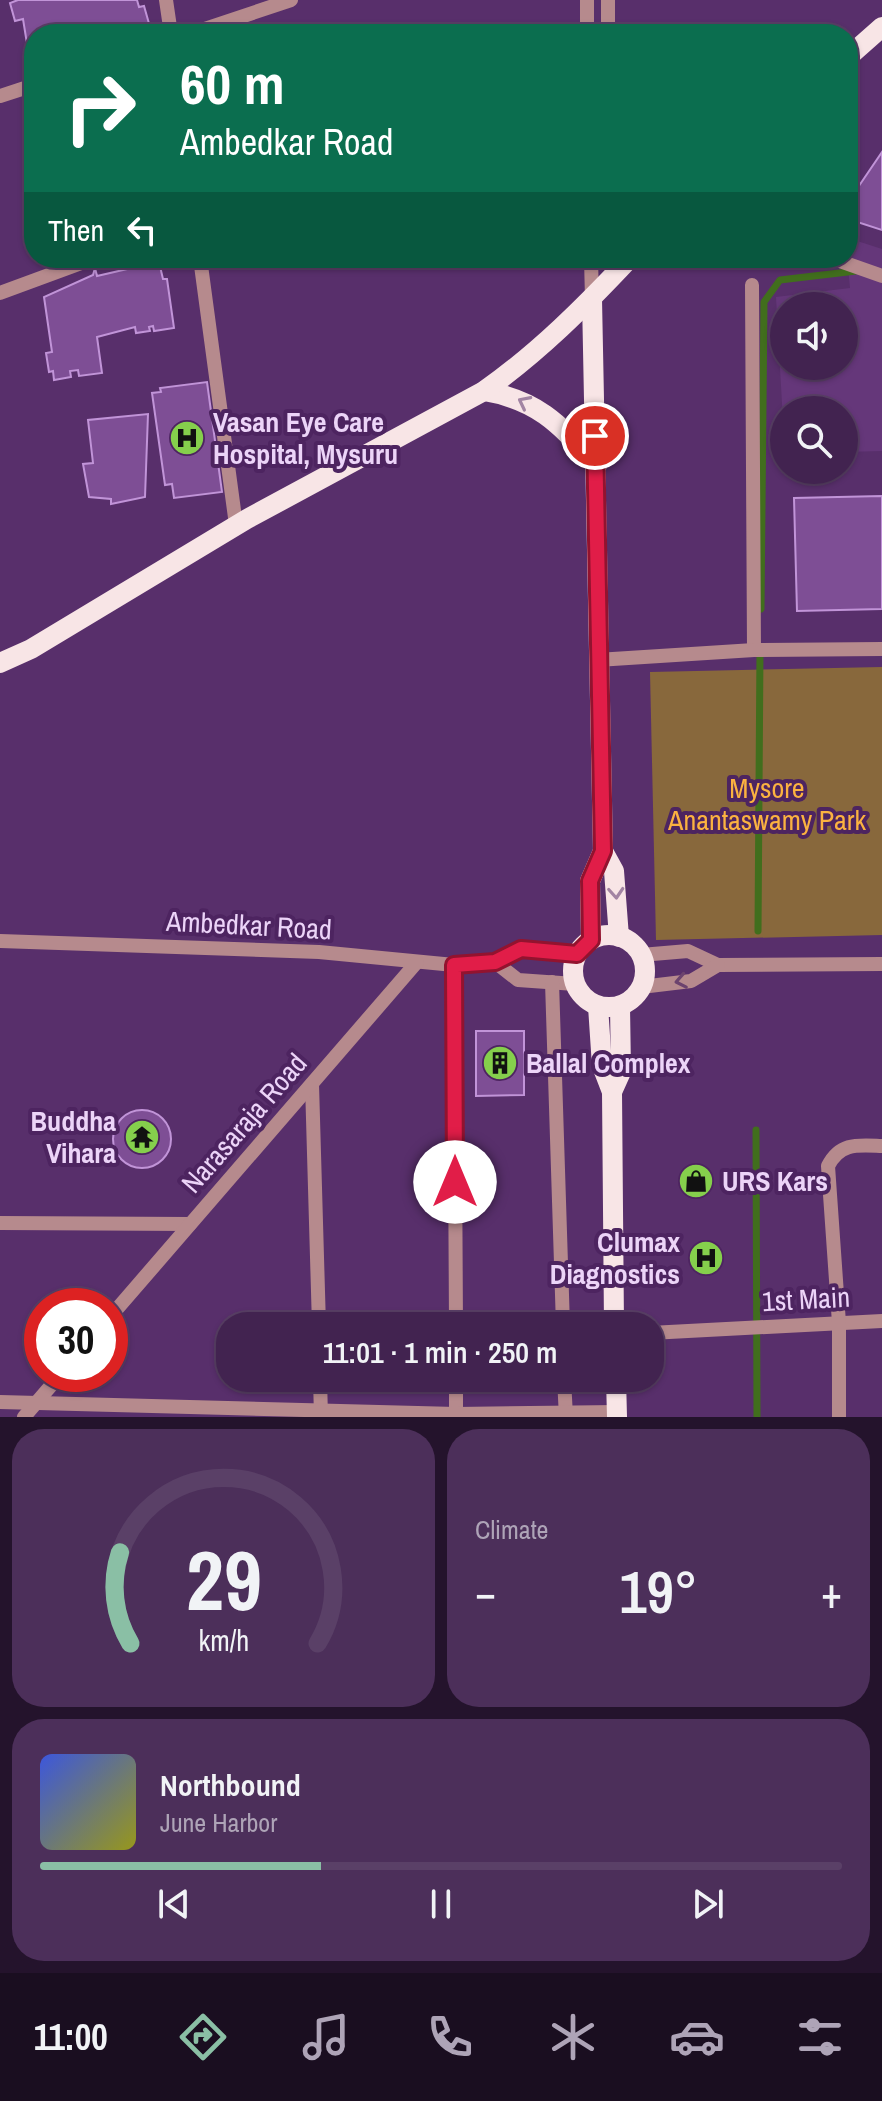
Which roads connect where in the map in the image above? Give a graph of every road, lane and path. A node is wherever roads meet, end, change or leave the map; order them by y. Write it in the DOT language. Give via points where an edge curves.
graph roads {
  1 [pos="166,0"];
  2 [pos="291,0"];
  3 [pos="587,0"];
  4 [pos="608,0"];
  5 [pos="170,24"];
  6 [pos="220,24"];
  7 [pos="587,24"];
  8 [pos="608,24"];
  9 [pos="882,27"];
  10 [pos="858,48"];
  11 [pos="24,88"];
  12 [pos="0,96"];
  13 [pos="68,268"];
  14 [pos="201,268"];
  15 [pos="591,268"];
  16 [pos="621,268"];
  17 [pos="858,268"];
  18 [pos="882,276"];
  19 [pos="752,285"];
  20 [pos="0,293"];
  21 [pos="592,299"];
  22 [pos="484,391"];
  23 [pos="597,465"];
  24 [pos="236,525"];
  25 [pos="882,649"];
  26 [pos="754,650"];
  27 [pos="597,660"];
  28 [pos="0,663"];
  29 [pos="603,851"];
  30 [pos="619,937"];
  31 [pos="0,941"];
  32 [pos="584,947"];
  33 [pos="641,955"];
  34 [pos="417,962"];
  35 [pos="495,962"];
  36 [pos="882,964"];
  37 [pos="454,965"];
  38 [pos="718,965"];
  39 [pos="552,982"];
  40 [pos="575,984"];
  41 [pos="641,987"];
  42 [pos="598,1006"];
  43 [pos="620,1006"];
  44 [pos="312,1084"];
  45 [pos="612,1092"];
  46 [pos="882,1146"];
  47 [pos="0,1223"];
  48 [pos="190,1224"];
  49 [pos="128,1296"];
  50 [pos="319,1312"];
  51 [pos="456,1312"];
  52 [pos="563,1312"];
  53 [pos="614,1312"];
  54 [pos="882,1321"];
  55 [pos="839,1323"];
  56 [pos="664,1332"];
  57 [pos="48,1392"];
  58 [pos="320,1392"];
  59 [pos="456,1392"];
  60 [pos="565,1392"];
  61 [pos="616,1392"];
  62 [pos="0,1402"];
  63 [pos="36,1410"];
  64 [pos="184,1412"];
  65 [pos="321,1414"];
  66 [pos="617,1414"];
  67 [pos="566,1415"];
  68 [pos="456,1416"];
  69 [pos="24,1417"];
  70 [pos="839,1417"];
  1 -- 5 [label="street"];
  2 -- 6 [label="street"];
  3 -- 7 [label="street"];
  4 -- 8 [label="street"];
  9 -- 10 [label="main road"];
  11 -- 12 [label="street"];
  13 -- 20 [label="street"];
  14 -- 24 [label="street"];
  15 -- 21 [label="street"];
  16 -- 21 [label="main road"];
  17 -- 18 [label="street"];
  19 -- 26 [label="street"];
  21 -- 22 [label="main road"];
  21 -- 23 [label="main road"];
  23 -- 22 [label="main road, one-way" via="557,421 518,397"];
  22 -- 24 [label="main road"];
  23 -- 27 [label="main road"];
  24 -- 28 [label="main road"];
  25 -- 26 [label="street"];
  26 -- 27 [label="street"];
  27 -- 29 [label="main road"];
  29 -- 30 [label="main road, one-way" via="614,871"];
  29 -- 32 [label="main road" via="590,881"];
  30 -- 32 [label="main road"];
  30 -- 33 [label="main road"];
  31 -- 34 [label="street, Ambedkar Road" via="319,952"];
  32 -- 35 [label="street, Ambedkar Road" via="521,949"];
  32 -- 40 [label="main road" via="573,974"];
  33 -- 38 [label="street" via="688,951"];
  33 -- 41 [label="main road"];
  34 -- 37 [label="street, Ambedkar Road"];
  34 -- 44 [label="street, Narasaraja Road"];
  35 -- 37 [label="street, Ambedkar Road"];
  35 -- 39 [label="street" via="518,980"];
  36 -- 38 [label="street"];
  37 -- 51 [label="street"];
  38 -- 41 [label="street, one-way" via="691,981"];
  39 -- 40 [label="street"];
  39 -- 52 [label="street"];
  40 -- 42 [label="main road"];
  41 -- 43 [label="main road"];
  42 -- 43 [label="main road"];
  42 -- 45 [label="main road" via="602,1066"];
  43 -- 45 [label="main road" via="621,1072"];
  44 -- 48 [label="street, Narasaraja Road"];
  44 -- 50 [label="street"];
  45 -- 53 [label="main road"];
  46 -- 55 [label="street" via="842,1149 828,1166"];
  47 -- 48 [label="street"];
  48 -- 49 [label="street, Narasaraja Road"];
  54 -- 55 [label="street, 1st Main"];
  55 -- 56 [label="street, 1st Main"];
  55 -- 70 [label="street"];
  57 -- 63 [label="street"];
  58 -- 65 [label="street"];
  59 -- 68 [label="street"];
  60 -- 67 [label="street"];
  61 -- 66 [label="main road"];
  62 -- 63 [label="street"];
  63 -- 64 [label="street"];
  63 -- 69 [label="street"];
  64 -- 65 [label="street"];
  65 -- 68 [label="street"];
  66 -- 67 [label="street"];
  67 -- 68 [label="street"];
}
